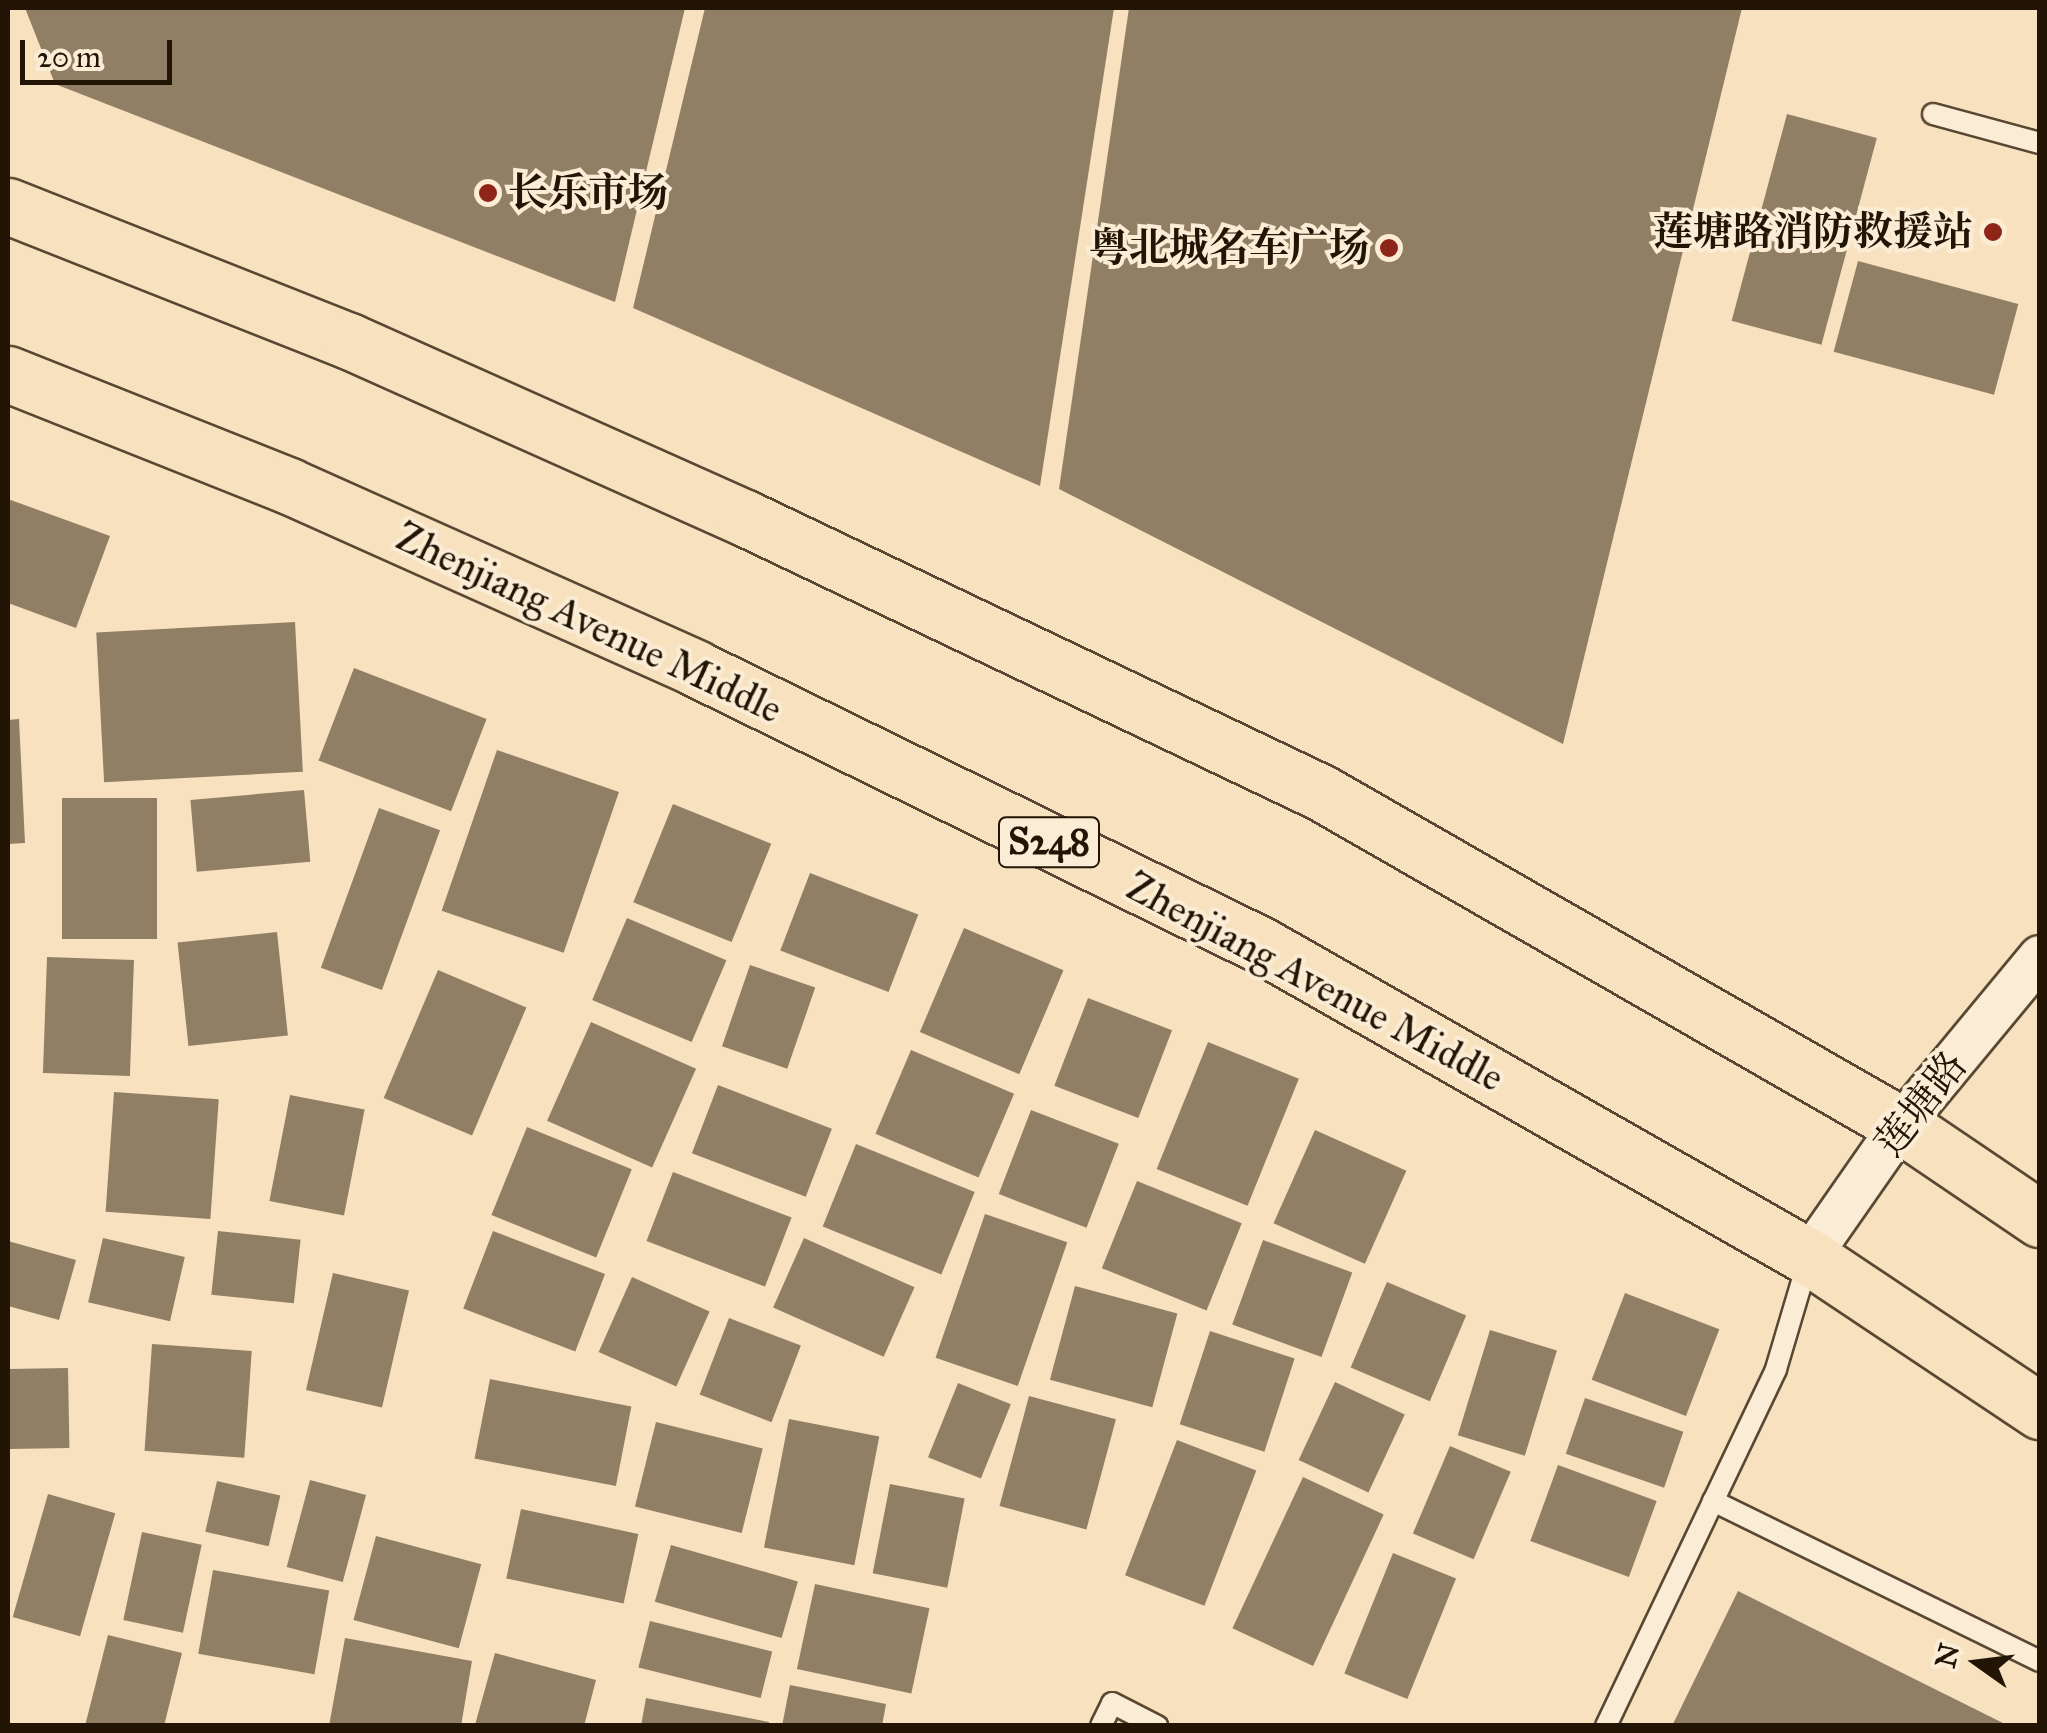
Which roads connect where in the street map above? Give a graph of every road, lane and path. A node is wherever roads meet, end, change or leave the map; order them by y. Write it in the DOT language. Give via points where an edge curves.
graph roads {
  1 [pos="1933,114"];
  2 [pos="2040,143"];
  3 [pos="8,206"];
  4 [pos="8,374"];
  5 [pos="2040,957"];
  6 [pos="1900,1125"];
  7 [pos="2040,1219"];
  8 [pos="1810,1257"];
  9 [pos="2040,1410"];
  10 [pos="1713,1501"];
  11 [pos="2040,1661"];
  12 [pos="1101,1726"];
  13 [pos="1157,1726"];
  14 [pos="1606,1726"];
  1 -- 2 [label="lane"];
  3 -- 6 [label="main road" via="349,341 745,518 1304,784"];
  4 -- 8 [label="main road, Zhenjiang Avenue Middle / S248" via="289,486 766,702 1260,946"];
  5 -- 6 [label="street, 莲塘路"];
  6 -- 7 [label="main road"];
  6 -- 8 [label="street, 莲塘路"];
  8 -- 9 [label="main road, Zhenjiang Avenue Middle / S248"];
  8 -- 10 [label="lane" via="1783,1353"];
  10 -- 11 [label="lane"];
  10 -- 14 [label="lane"];
  12 -- 13 [label="lane" via="1112,1703"];
}
